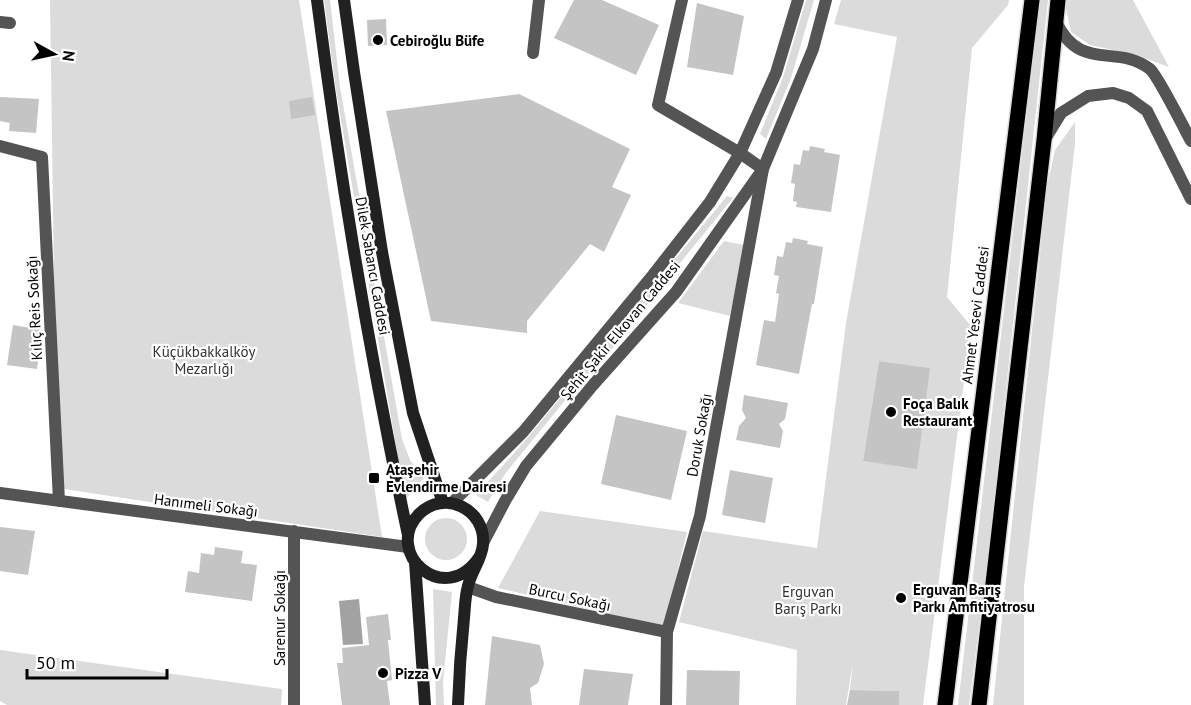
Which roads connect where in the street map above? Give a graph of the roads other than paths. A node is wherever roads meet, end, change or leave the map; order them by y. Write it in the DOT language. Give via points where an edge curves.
graph roads {
  1 [pos="317,0"];
  2 [pos="345,0"];
  3 [pos="539,0"];
  4 [pos="682,0"];
  5 [pos="798,0"];
  6 [pos="826,0"];
  7 [pos="1032,0"];
  8 [pos="1058,0"];
  9 [pos="1056,22"];
  10 [pos="533,53"];
  11 [pos="1044,140"];
  12 [pos="1191,141"];
  13 [pos="0,146"];
  14 [pos="740,153"];
  15 [pos="763,169"];
  16 [pos="1191,199"];
  17 [pos="0,493"];
  18 [pos="59,501"];
  19 [pos="448,503"];
  20 [pos="294,531"];
  21 [pos="408,541"];
  22 [pos="483,543"];
  23 [pos="480,556"];
  24 [pos="415,562"];
  25 [pos="468,587"];
  26 [pos="667,632"];
  27 [pos="294,705"];
  28 [pos="425,705"];
  29 [pos="458,705"];
  30 [pos="666,705"];
  31 [pos="945,705"];
  32 [pos="979,705"];
  1 -- 21 [label="main road, Dilek Sabancı Caddesi" via="359,278"];
  2 -- 19 [label="main road, Dilek Sabancı Caddesi" via="382,252 413,413"];
  3 -- 10 [label="street"];
  4 -- 14 [label="street" via="658,105"];
  5 -- 14 [label="street, Şehit Şakir Elkovan Caddesi" via="776,73"];
  6 -- 15 [label="street, Şehit Şakir Elkovan Caddesi" via="813,49"];
  7 -- 31 [label="main road, Ahmet Yesevi Caddesi"];
  8 -- 9 [label="main road"];
  9 -- 11 [label="main road"];
  9 -- 12 [label="street" via="1061,33 1083,52 1134,60 1152,70"];
  11 -- 16 [label="street" via="1061,113 1088,96 1113,93 1129,98 1147,111"];
  11 -- 32 [label="main road"];
  13 -- 18 [label="street, Kılıç Reis Sokağı" via="42,157"];
  14 -- 15 [label="street"];
  14 -- 19 [label="street, Şehit Şakir Elkovan Caddesi" via="710,202 523,432"];
  15 -- 22 [label="street, Şehit Şakir Elkovan Caddesi" via="676,292 526,466"];
  15 -- 26 [label="street, Doruk Sokağı" via="700,516"];
  17 -- 18 [label="street, Hanımeli Sokağı"];
  18 -- 20 [label="street, Hanımeli Sokağı"];
  19 -- 21 [label="main road" via="430,506 420,513 412,523"];
  19 -- 22 [label="main road" via="467,509 476,518"];
  20 -- 21 [label="street, Hanımeli Sokağı"];
  20 -- 27 [label="street, Sarenur Sokağı"];
  21 -- 24 [label="main road, Dilek Sabancı Caddesi"];
  22 -- 23 [label="main road"];
  23 -- 24 [label="main road" via="463,575 450,578 424,573"];
  23 -- 25 [label="main road"];
  24 -- 28 [label="main road, Dilek Sabancı Caddesi"];
  25 -- 26 [label="street, Burcu Sokağı" via="496,597"];
  25 -- 29 [label="main road"];
  26 -- 30 [label="street, Doruk Sokağı"];
}
